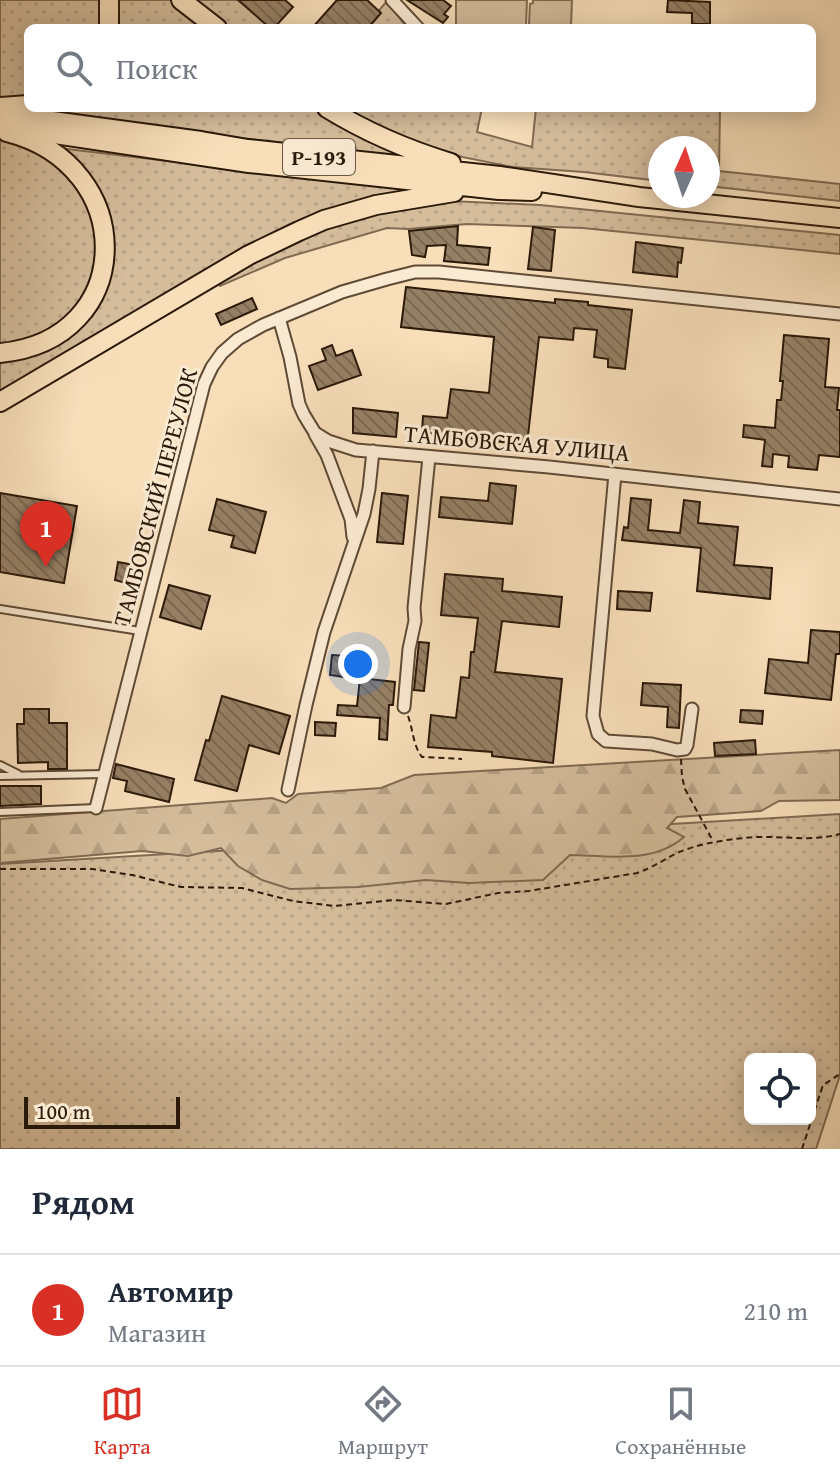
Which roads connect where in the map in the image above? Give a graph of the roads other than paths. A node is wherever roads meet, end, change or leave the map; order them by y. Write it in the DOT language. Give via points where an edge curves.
graph roads {
  1 [pos="109,0"];
  2 [pos="181,0"];
  3 [pos="392,0"];
  4 [pos="109,24"];
  5 [pos="212,24"];
  6 [pos="414,24"];
  7 [pos="24,105"];
  8 [pos="0,107"];
  9 [pos="334,112"];
  10 [pos="0,114"];
  11 [pos="0,128"];
  12 [pos="499,183"];
  13 [pos="840,218"];
  14 [pos="840,314"];
  15 [pos="279,318"];
  16 [pos="0,353"];
  17 [pos="0,402"];
  18 [pos="315,433"];
  19 [pos="373,451"];
  20 [pos="429,457"];
  21 [pos="615,474"];
  22 [pos="840,499"];
  23 [pos="353,544"];
  24 [pos="0,609"];
  25 [pos="140,631"];
  26 [pos="404,707"];
  27 [pos="692,709"];
  28 [pos="0,765"];
  29 [pos="105,774"];
  30 [pos="0,776"];
  31 [pos="21,776"];
  32 [pos="288,790"];
  33 [pos="96,808"];
  34 [pos="0,812"];
  1 -- 4 [label="main road"];
  2 -- 5 [label="main road"];
  3 -- 6 [label="street"];
  7 -- 8 [label="main road"];
  9 -- 12 [label="main road" via="412,150"];
  10 -- 12 [label="main road, Р-193"];
  11 -- 12 [label="main road, Р-193" via="249,163"];
  11 -- 16 [label="main road" via="47,148 78,174 94,197 105,232 103,264 88,305 55,337"];
  12 -- 13 [label="main road, Р-193"];
  12 -- 17 [label="main road" via="324,220 249,255"];
  14 -- 15 [label="street, ТАМБОВСКИЙ ПЕРЕУЛОК" via="415,272 342,292"];
  15 -- 18 [label="street" via="299,404"];
  15 -- 25 [label="street, ТАМБОВСКИЙ ПЕРЕУЛОК" via="238,339 207,375"];
  18 -- 19 [label="street, ТАМБОВСКАЯ УЛИЦА" via="356,450"];
  18 -- 23 [label="street" via="351,519"];
  19 -- 20 [label="street, ТАМБОВСКАЯ УЛИЦА"];
  19 -- 23 [label="street" via="364,514"];
  20 -- 21 [label="street, ТАМБОВСКАЯ УЛИЦА"];
  20 -- 26 [label="street"];
  21 -- 22 [label="street, ТАМБОВСКАЯ УЛИЦА"];
  21 -- 27 [label="street" via="593,716 598,734 606,741 685,749"];
  23 -- 32 [label="street" via="317,657"];
  24 -- 25 [label="lane"];
  25 -- 29 [label="street, ТАМБОВСКИЙ ПЕРЕУЛОК"];
  28 -- 31 [label="lane"];
  29 -- 31 [label="lane"];
  29 -- 33 [label="street, ТАМБОВСКИЙ ПЕРЕУЛОК"];
  30 -- 31 [label="lane"];
  33 -- 34 [label="lane"];
}
